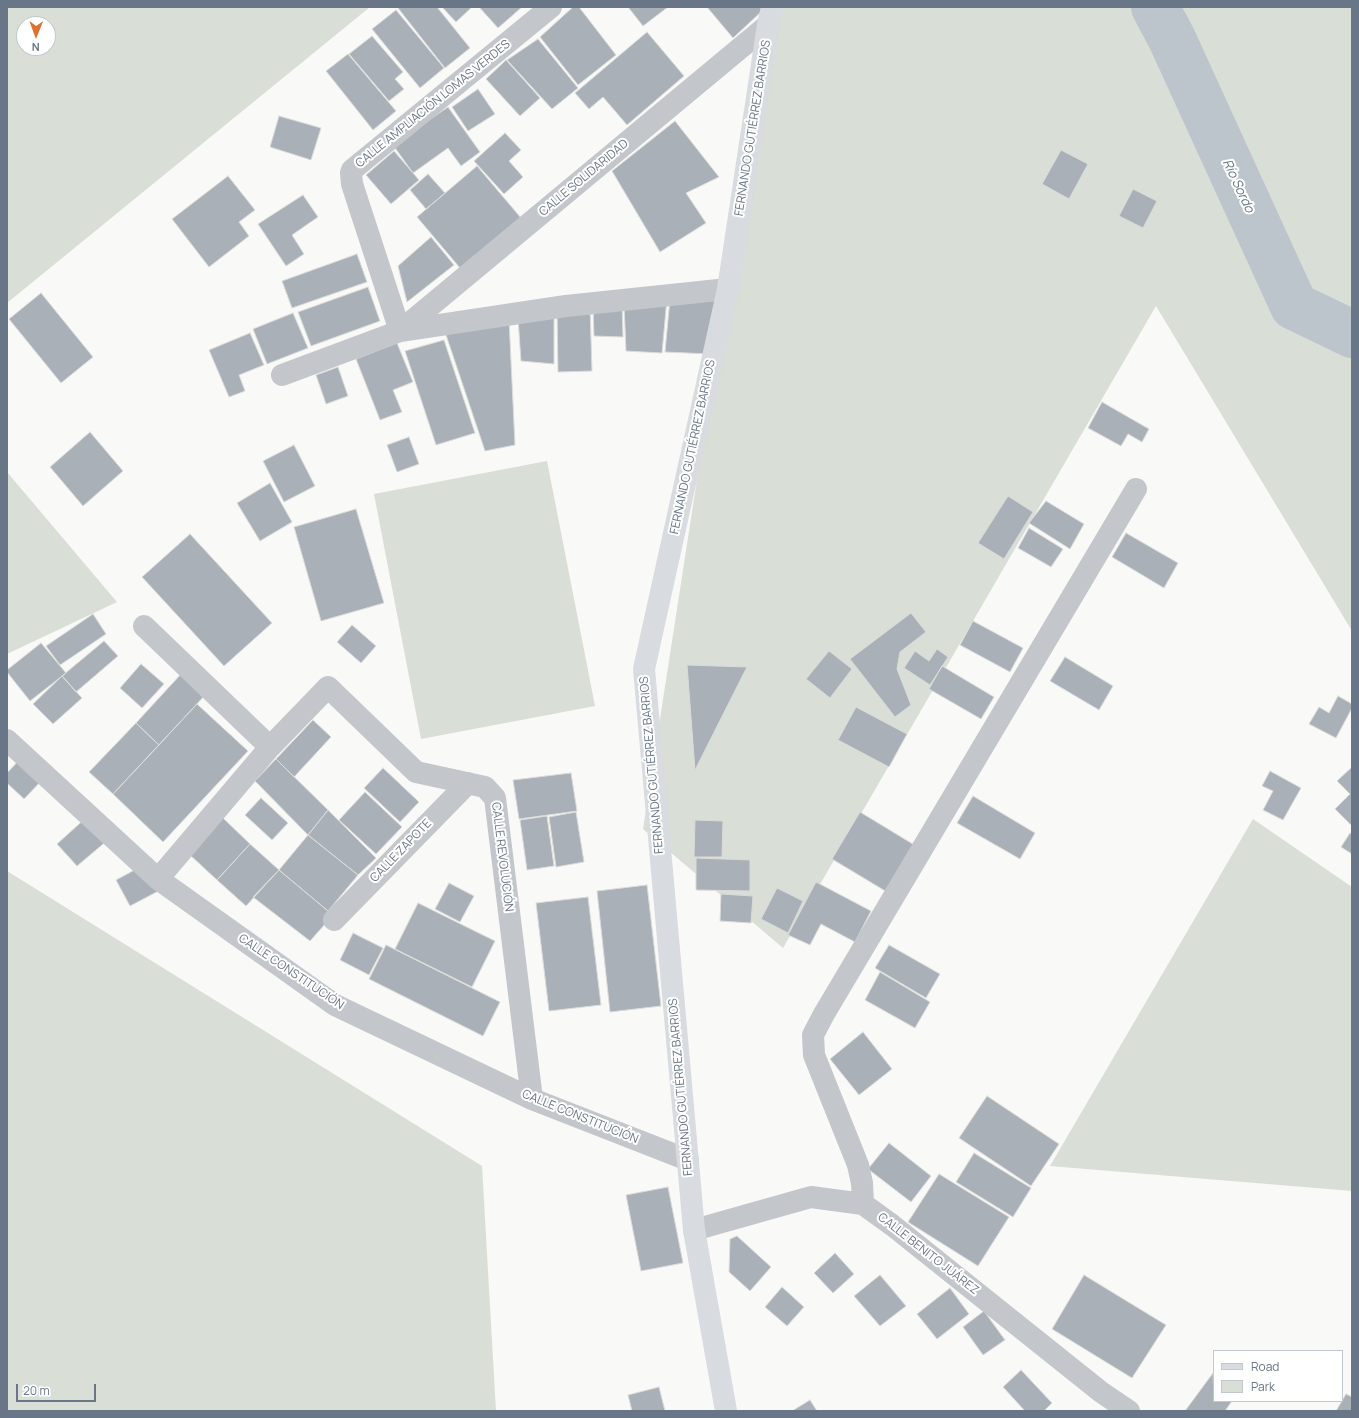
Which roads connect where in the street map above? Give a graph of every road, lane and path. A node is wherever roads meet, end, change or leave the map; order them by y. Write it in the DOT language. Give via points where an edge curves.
graph roads {
  1 [pos="551,7"];
  2 [pos="770,16"];
  3 [pos="728,289"];
  4 [pos="400,331"];
  5 [pos="282,375"];
  6 [pos="1136,489"];
  7 [pos="144,626"];
  8 [pos="7,740"];
  9 [pos="270,747"];
  10 [pos="468,783"];
  11 [pos="158,879"];
  12 [pos="334,920"];
  13 [pos="532,1099"];
  14 [pos="688,1160"];
  15 [pos="863,1204"];
  16 [pos="694,1230"];
  17 [pos="726,1411"];
  18 [pos="1129,1411"];
  1 -- 4 [label="street, CALLE AMPLIACIÓN LOMAS VERDES" via="352,170 352,184"];
  2 -- 3 [label="main road, FERNANDO GUTIÉRREZ BARRIOS"];
  2 -- 4 [label="street, CALLE SOLIDARIDAD"];
  3 -- 4 [label="street" via="566,306"];
  3 -- 14 [label="main road, FERNANDO GUTIÉRREZ BARRIOS" via="644,669"];
  4 -- 5 [label="street"];
  6 -- 15 [label="street" via="813,1035 814,1055 858,1165"];
  7 -- 9 [label="street"];
  8 -- 11 [label="street, CALLE CONSTITUCIÓN"];
  9 -- 10 [label="street, CALLE REVOLUCIÓN" via="328,687 416,772"];
  9 -- 11 [label="street"];
  10 -- 12 [label="street, CALLE ZAPOTE"];
  10 -- 13 [label="street, CALLE REVOLUCIÓN" via="485,787 495,798"];
  11 -- 13 [label="street, CALLE CONSTITUCIÓN" via="335,1004"];
  13 -- 14 [label="street, CALLE CONSTITUCIÓN"];
  14 -- 16 [label="main road, FERNANDO GUTIÉRREZ BARRIOS"];
  15 -- 16 [label="street, CALLE BENITO JUÁREZ" via="811,1197"];
  15 -- 18 [label="street, CALLE BENITO JUÁREZ" via="1100,1392"];
  16 -- 17 [label="main road, FERNANDO GUTIÉRREZ BARRIOS"];
}
